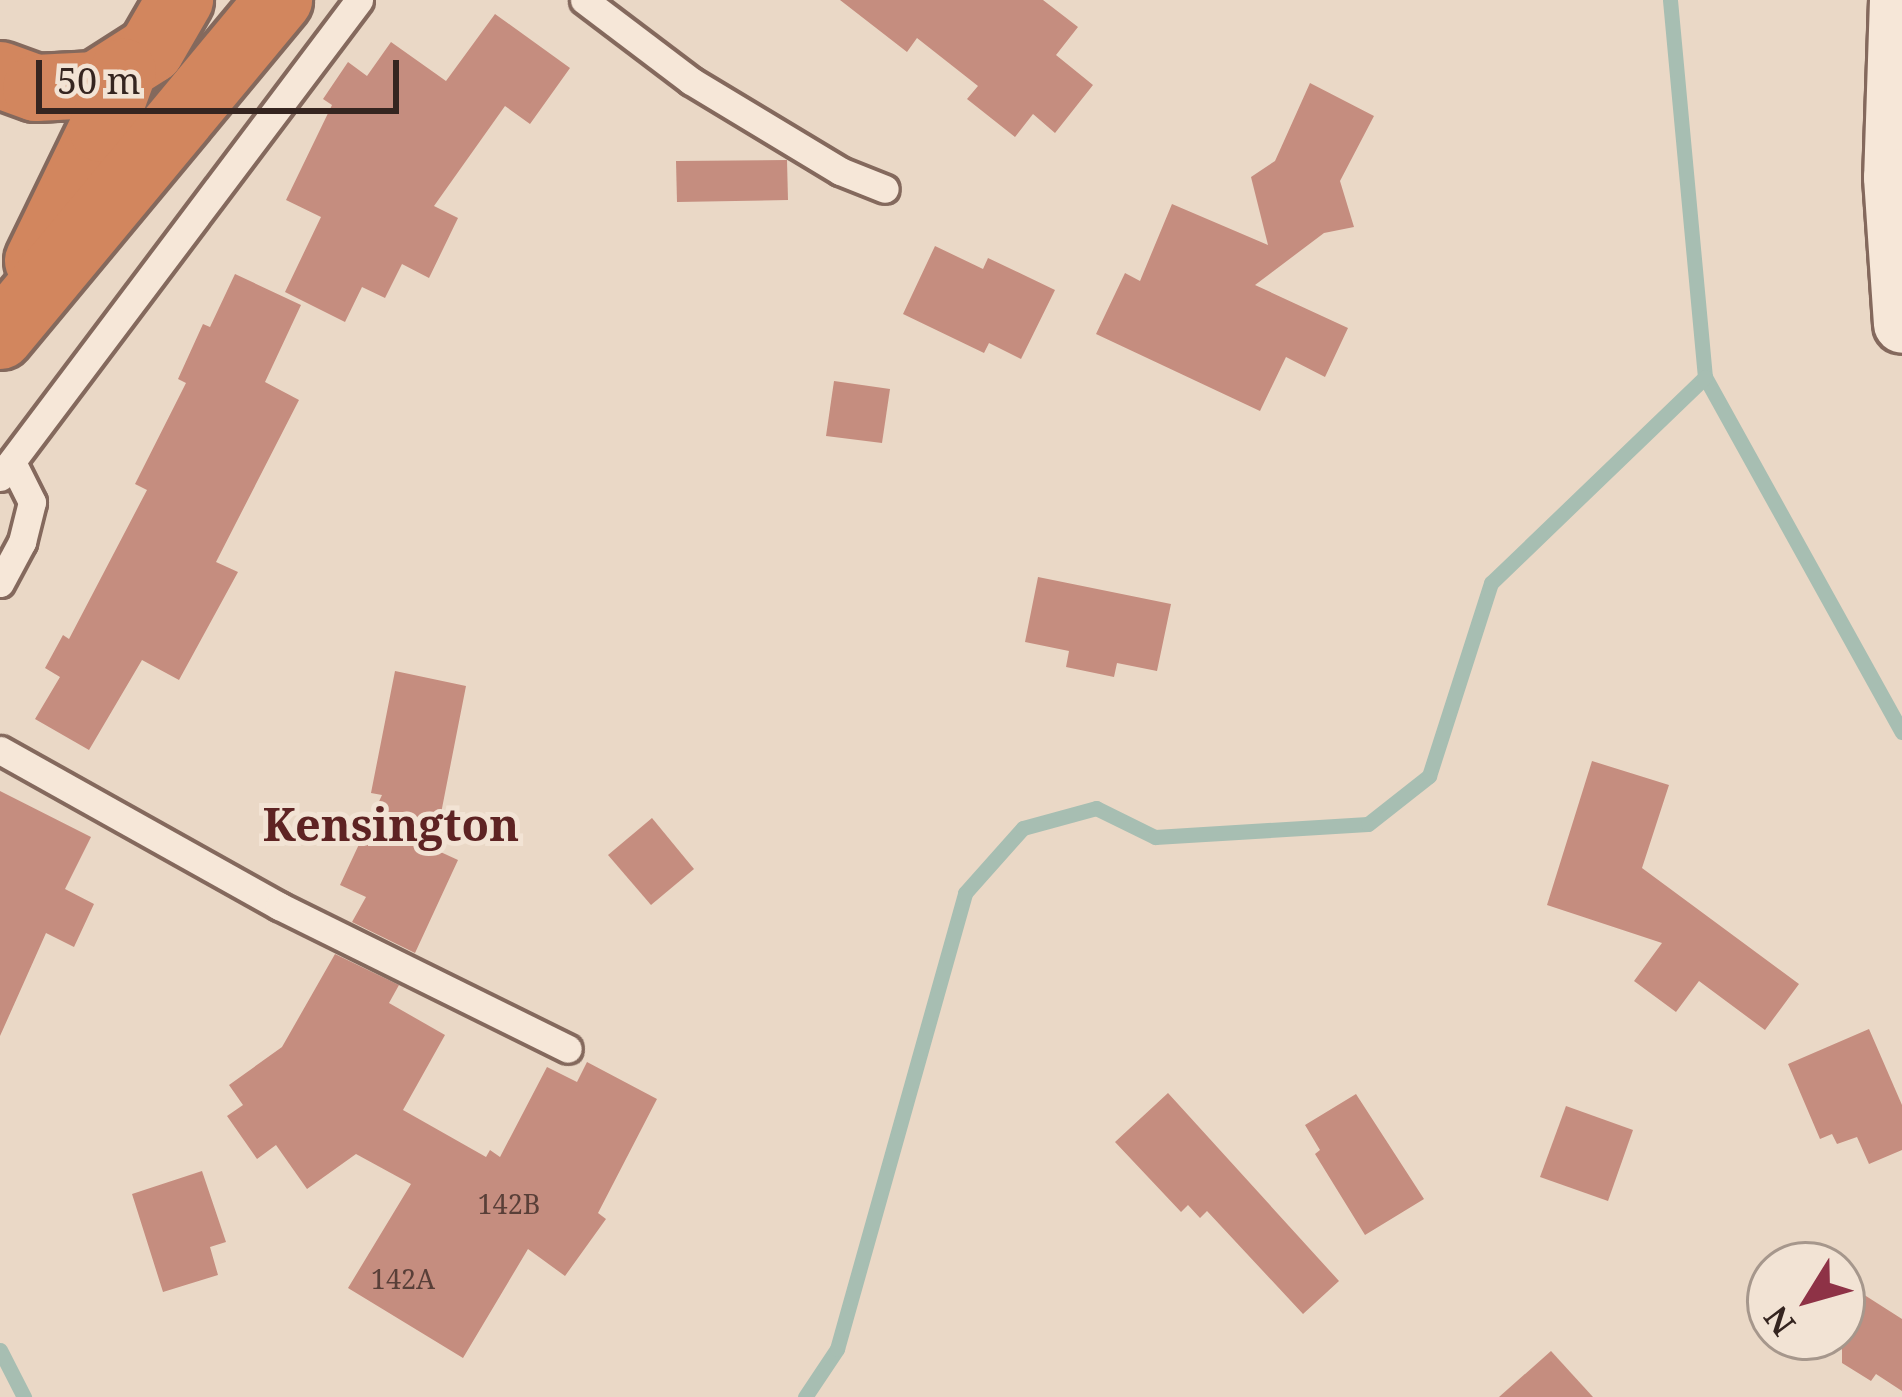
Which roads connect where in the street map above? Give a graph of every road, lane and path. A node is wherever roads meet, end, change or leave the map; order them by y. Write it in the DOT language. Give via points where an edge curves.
graph roads {
  1 [pos="180,0"];
  2 [pos="279,0"];
  3 [pos="359,0"];
  4 [pos="584,0"];
  5 [pos="1898,0"];
  6 [pos="123,72"];
  7 [pos="0,75"];
  8 [pos="885,190"];
  9 [pos="1902,325"];
  10 [pos="7,328"];
  11 [pos="6,470"];
  12 [pos="0,583"];
  13 [pos="0,750"];
  14 [pos="568,1049"];
  1 -- 6 [label="highway" via="151,50"];
  2 -- 10 [label="highway"];
  3 -- 11 [label="lane"];
  4 -- 8 [label="lane" via="691,82"];
  5 -- 9 [label="street" via="1892,177"];
  6 -- 7 [label="highway" via="66,89"];
  6 -- 10 [label="highway"];
  11 -- 12 [label="lane" via="32,502"];
  13 -- 14 [label="lane" via="279,906"];
}
